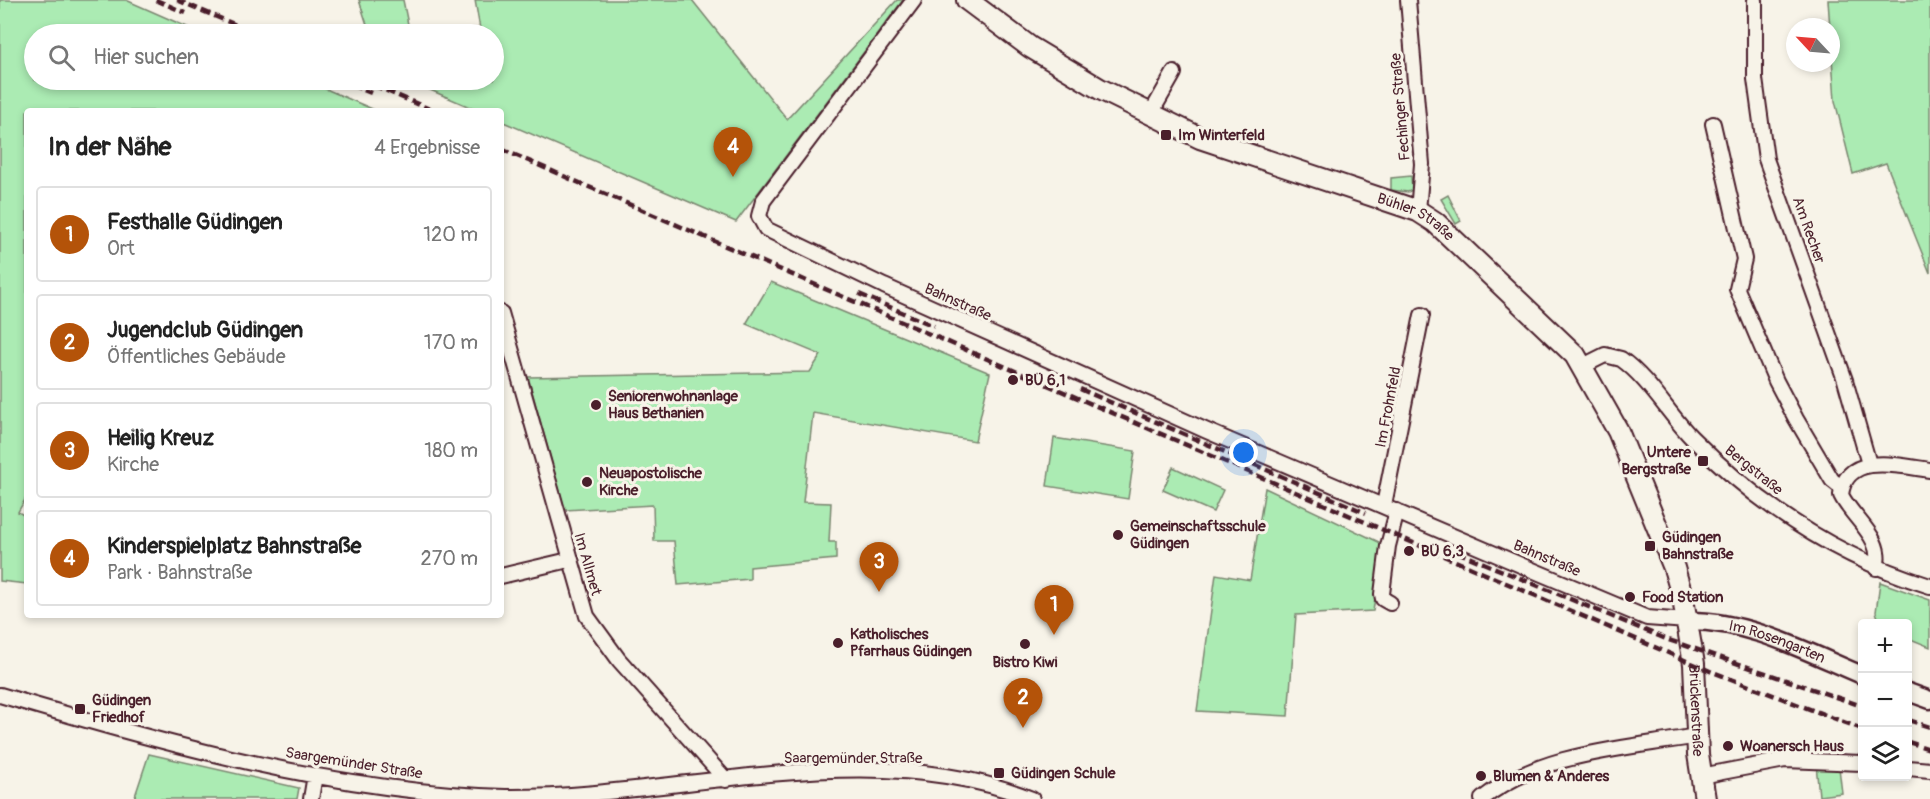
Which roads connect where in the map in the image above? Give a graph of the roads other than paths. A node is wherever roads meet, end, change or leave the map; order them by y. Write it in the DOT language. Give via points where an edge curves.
graph roads {
  1 [pos="914,0"];
  2 [pos="967,0"];
  3 [pos="1408,0"];
  4 [pos="1755,0"];
  5 [pos="1174,73"];
  6 [pos="1150,115"];
  7 [pos="1713,124"];
  8 [pos="1418,211"];
  9 [pos="1422,315"];
  10 [pos="504,324"];
  11 [pos="1583,366"];
  12 [pos="1869,464"];
  13 [pos="1930,470"];
  14 [pos="1842,488"];
  15 [pos="1391,508"];
  16 [pos="569,560"];
  17 [pos="1876,568"];
  18 [pos="504,575"];
  19 [pos="1930,586"];
  20 [pos="1390,603"];
  21 [pos="1687,621"];
  22 [pos="1858,673"];
  23 [pos="1912,693"];
  24 [pos="0,695"];
  25 [pos="1930,700"];
  26 [pos="1697,736"];
  27 [pos="1858,763"];
  28 [pos="1912,768"];
  29 [pos="1930,770"];
  30 [pos="315,775"];
  31 [pos="1701,776"];
  32 [pos="726,780"];
  33 [pos="507,798"];
  34 [pos="311,799"];
  35 [pos="1032,799"];
  36 [pos="1482,799"];
  37 [pos="1705,799"];
  1 -- 15 [label="street, Bahnstraße" via="763,201 759,216 766,229 1175,417"];
  2 -- 6 [label="main road, Bühler Straße" via="1030,47"];
  3 -- 8 [label="street, Fechinger Straße" via="1422,164"];
  4 -- 12 [label="street, Am Recher" via="1755,79 1766,159 1845,380"];
  5 -- 6 [label="street"];
  6 -- 8 [label="main road, Bühler Straße" via="1200,138"];
  7 -- 14 [label="street" via="1744,259 1737,289 1776,381 1832,480"];
  8 -- 11 [label="main road, Bühler Straße" via="1458,243 1564,343"];
  9 -- 15 [label="street, Im Frohnfeld"];
  10 -- 16 [label="street, Im Allmet"];
  11 -- 17 [label="street, Bergstraße" via="1605,356 1628,364 1680,425 1739,482 1832,546"];
  11 -- 21 [label="main road, Bühler Straße" via="1632,465 1674,568"];
  12 -- 13 [label="street" via="1880,462"];
  12 -- 14 [label="street" via="1850,476"];
  14 -- 17 [label="street" via="1845,502 1878,549"];
  15 -- 20 [label="street" via="1382,594"];
  15 -- 21 [label="street, Bahnstraße" via="1647,618"];
  16 -- 18 [label="street"];
  16 -- 32 [label="street, Im Allmet" via="594,629"];
  17 -- 19 [label="street, Bergstraße"];
  21 -- 22 [label="street, Im Rosengarten" via="1742,628"];
  21 -- 26 [label="main road, Brückenstraße" via="1694,664"];
  23 -- 25 [label="street"];
  24 -- 30 [label="street, Saargemünder Straße" via="147,738"];
  26 -- 31 [label="main road, Brückenstraße"];
  26 -- 36 [label="street" via="1554,762 1518,776"];
  27 -- 31 [label="street" via="1785,760"];
  28 -- 29 [label="street"];
  30 -- 33 [label="street, Saargemünder Straße" via="442,794"];
  30 -- 34 [label="street"];
  31 -- 37 [label="main road, Brückenstraße"];
  32 -- 33 [label="street, Saargemünder Straße" via="606,794"];
  32 -- 35 [label="street, Saargemünder Straße" via="828,771 925,773 983,782"];
}
